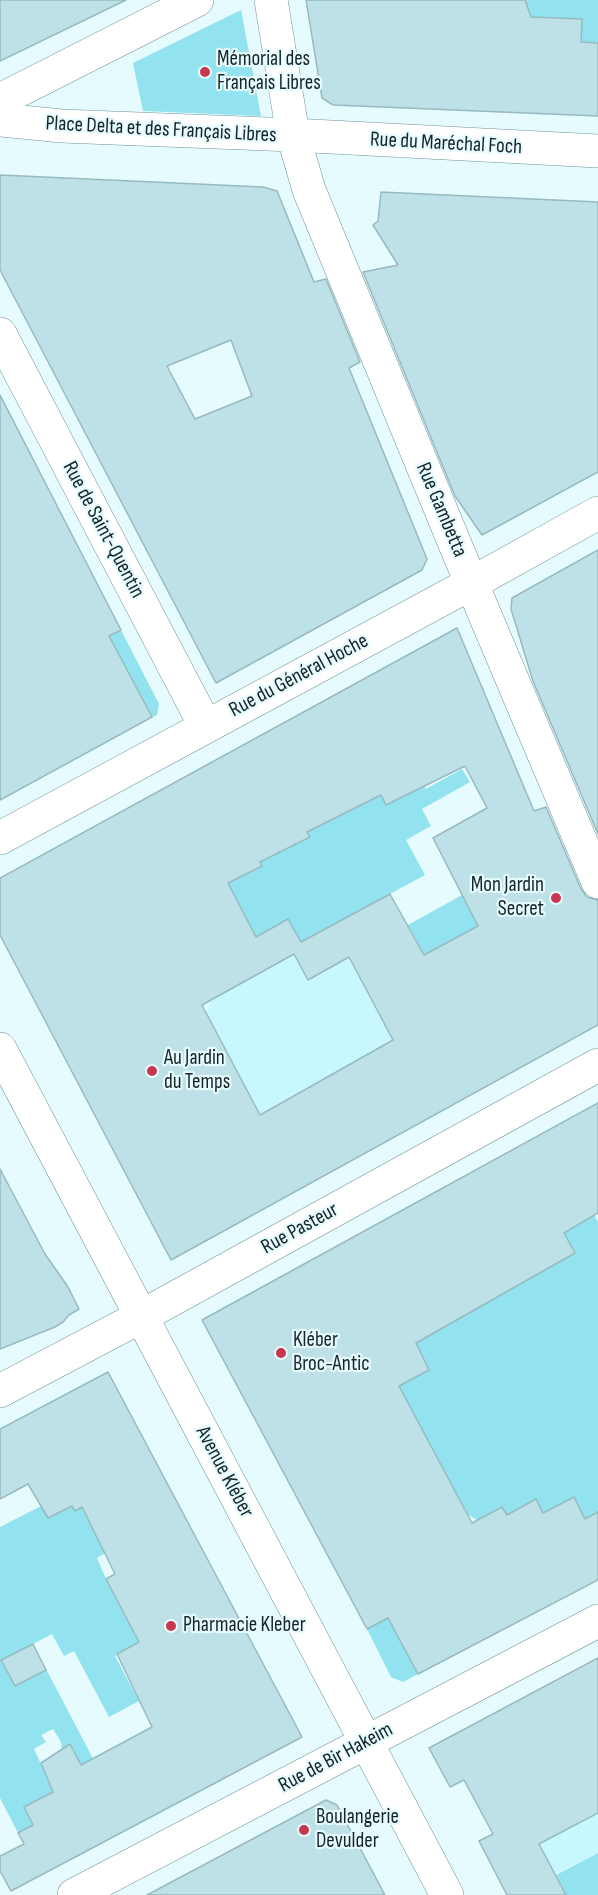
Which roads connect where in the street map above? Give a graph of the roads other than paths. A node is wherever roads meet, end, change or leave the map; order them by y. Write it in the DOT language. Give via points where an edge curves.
graph roads {
  1 [pos="197,0"];
  2 [pos="271,0"];
  3 [pos="0,100"];
  4 [pos="0,120"];
  5 [pos="293,135"];
  6 [pos="598,152"];
  7 [pos="0,334"];
  8 [pos="598,513"];
  9 [pos="472,584"];
  10 [pos="206,727"];
  11 [pos="0,838"];
  12 [pos="598,882"];
  13 [pos="0,1049"];
  14 [pos="598,1065"];
  15 [pos="142,1316"];
  16 [pos="0,1391"];
  17 [pos="598,1621"];
  18 [pos="367,1742"];
  19 [pos="74,1895"];
  20 [pos="447,1895"];
  1 -- 3 [label="street, Place Delta et des Français Libres"];
  2 -- 5 [label="street, Place Delta et des Français Libres"];
  4 -- 5 [label="street, Place Delta et des Français Libres"];
  5 -- 6 [label="street, Rue du Maréchal Foch"];
  5 -- 9 [label="street, Rue Gambetta" via="309,190"];
  7 -- 10 [label="street, Rue de Saint-Quentin"];
  8 -- 9 [label="street, Rue du Général Hoche"];
  9 -- 10 [label="street, Rue du Général Hoche"];
  9 -- 12 [label="street, Rue Gambetta"];
  10 -- 11 [label="street, Rue du Général Hoche"];
  13 -- 15 [label="street, Avenue Kléber"];
  14 -- 15 [label="street, Rue Pasteur"];
  15 -- 16 [label="street, Rue Pasteur"];
  15 -- 18 [label="street, Avenue Kléber"];
  17 -- 18 [label="street, Rue de Bir Hakeim"];
  18 -- 19 [label="street, Rue de Bir Hakeim"];
  18 -- 20 [label="street, Avenue Kléber"];
}
